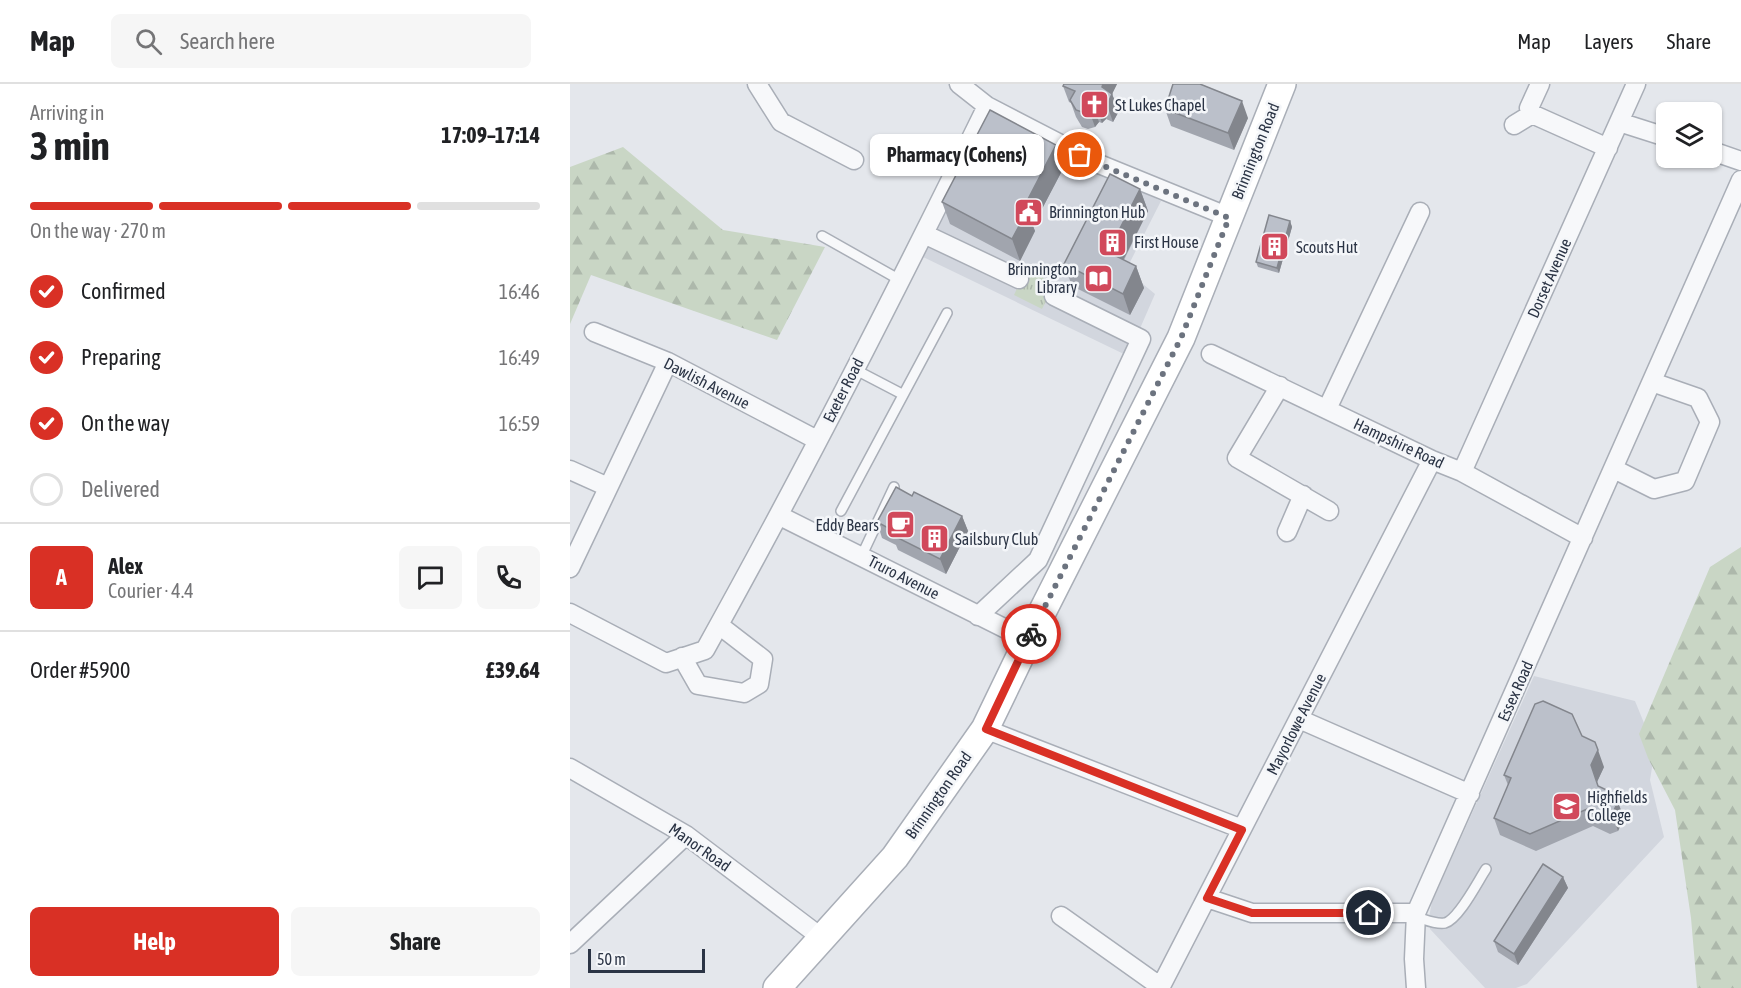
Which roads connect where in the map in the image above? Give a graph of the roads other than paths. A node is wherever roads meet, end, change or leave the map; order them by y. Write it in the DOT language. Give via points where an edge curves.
graph roads {
  1 [pos="757,84"];
  2 [pos="959,84"];
  3 [pos="1282,84"];
  4 [pos="1540,84"];
  5 [pos="1636,84"];
  6 [pos="987,106"];
  7 [pos="1532,114"];
  8 [pos="1619,122"];
  9 [pos="1514,125"];
  10 [pos="1656,134"];
  11 [pos="1608,148"];
  12 [pos="1722,154"];
  13 [pos="854,160"];
  14 [pos="1741,161"];
  15 [pos="1741,180"];
  16 [pos="1420,212"];
  17 [pos="1229,218"];
  18 [pos="924,234"];
  19 [pos="822,236"];
  20 [pos="1019,279"];
  21 [pos="900,280"];
  22 [pos="1054,296"];
  23 [pos="947,313"];
  24 [pos="594,332"];
  25 [pos="1211,354"];
  26 [pos="668,362"];
  27 [pos="854,369"];
  28 [pos="1652,382"];
  29 [pos="1280,386"];
  30 [pos="902,394"];
  31 [pos="1327,409"];
  32 [pos="817,440"];
  33 [pos="1432,460"];
  34 [pos="1614,469"];
  35 [pos="570,470"];
  36 [pos="1462,472"];
  37 [pos="608,487"];
  38 [pos="894,487"];
  39 [pos="1303,495"];
  40 [pos="841,511"];
  41 [pos="1329,511"];
  42 [pos="780,516"];
  43 [pos="1287,532"];
  44 [pos="1583,538"];
  45 [pos="861,555"];
  46 [pos="570,568"];
  47 [pos="570,613"];
  48 [pos="978,616"];
  49 [pos="719,625"];
  50 [pos="1028,640"];
  51 [pos="682,657"];
  52 [pos="1299,719"];
  53 [pos="986,729"];
  54 [pos="570,768"];
  55 [pos="1470,795"];
  56 [pos="1242,830"];
  57 [pos="686,835"];
  58 [pos="1486,868"];
  59 [pos="1207,898"];
  60 [pos="1416,915"];
  61 [pos="1061,916"];
  62 [pos="822,938"];
  63 [pos="570,944"];
  64 [pos="1160,987"];
  65 [pos="777,988"];
  66 [pos="1416,988"];
  1 -- 13 [label="street" via="781,122"];
  2 -- 6 [label="street"];
  3 -- 17 [label="street, Brinnington Road"];
  4 -- 7 [label="street" via="1529,108"];
  5 -- 8 [label="street, Dorset Avenue"];
  6 -- 17 [label="street" via="1099,164"];
  6 -- 18 [label="street, Exeter Road"];
  7 -- 9 [label="street"];
  7 -- 11 [label="street"];
  8 -- 10 [label="street"];
  8 -- 11 [label="street, Dorset Avenue"];
  11 -- 36 [label="street, Dorset Avenue"];
  12 -- 14 [label="street"];
  15 -- 28 [label="street, Essex Road"];
  16 -- 31 [label="street"];
  17 -- 50 [label="street, Brinnington Road" via="1181,338"];
  18 -- 20 [label="street"];
  18 -- 21 [label="street, Exeter Road"];
  19 -- 21 [label="lane"];
  21 -- 27 [label="street, Exeter Road"];
  22 -- 48 [label="street" via="1141,339 1038,560"];
  23 -- 30 [label="lane"];
  24 -- 26 [label="street, Dawlish Avenue"];
  25 -- 29 [label="street, Hampshire Road"];
  26 -- 32 [label="street, Dawlish Avenue"];
  26 -- 37 [label="street"];
  27 -- 30 [label="lane"];
  27 -- 32 [label="street, Exeter Road"];
  28 -- 34 [label="street, Essex Road"];
  28 -- 34 [label="street" via="1698,398 1710,422 1685,481 1654,489"];
  29 -- 31 [label="street, Hampshire Road"];
  29 -- 39 [label="street" via="1237,458"];
  30 -- 40 [label="lane"];
  31 -- 33 [label="street, Hampshire Road"];
  32 -- 42 [label="street, Exeter Road"];
  33 -- 36 [label="street, Hampshire Road"];
  33 -- 52 [label="street, Mayorlowe Avenue"];
  34 -- 44 [label="street, Essex Road"];
  35 -- 37 [label="street"];
  36 -- 44 [label="street, Hampshire Road"];
  37 -- 46 [label="street"];
  38 -- 45 [label="lane"];
  39 -- 41 [label="street"];
  39 -- 43 [label="street"];
  42 -- 45 [label="street, Truro Avenue"];
  42 -- 49 [label="street, Exeter Road"];
  44 -- 55 [label="street, Essex Road"];
  45 -- 48 [label="street, Truro Avenue"];
  47 -- 51 [label="street" via="666,663"];
  48 -- 50 [label="street, Truro Avenue"];
  49 -- 51 [label="street, Exeter Road" via="705,650"];
  49 -- 51 [label="street" via="763,659 759,684 744,693 698,686"];
  50 -- 53 [label="street, Brinnington Road"];
  52 -- 55 [label="street"];
  52 -- 56 [label="street, Mayorlowe Avenue"];
  53 -- 56 [label="street"];
  53 -- 62 [label="street, Brinnington Road" via="895,856"];
  54 -- 57 [label="street, Manor Road"];
  55 -- 60 [label="street, Essex Road"];
  56 -- 59 [label="street, Mayorlowe Avenue"];
  57 -- 62 [label="street, Manor Road"];
  57 -- 63 [label="street"];
  58 -- 60 [label="lane" via="1448,921 1443,924"];
  59 -- 60 [label="street" via="1252,913"];
  59 -- 64 [label="street, Mayorlowe Avenue"];
  60 -- 66 [label="street"];
  61 -- 64 [label="street"];
  62 -- 65 [label="street, Brinnington Road"];
}
